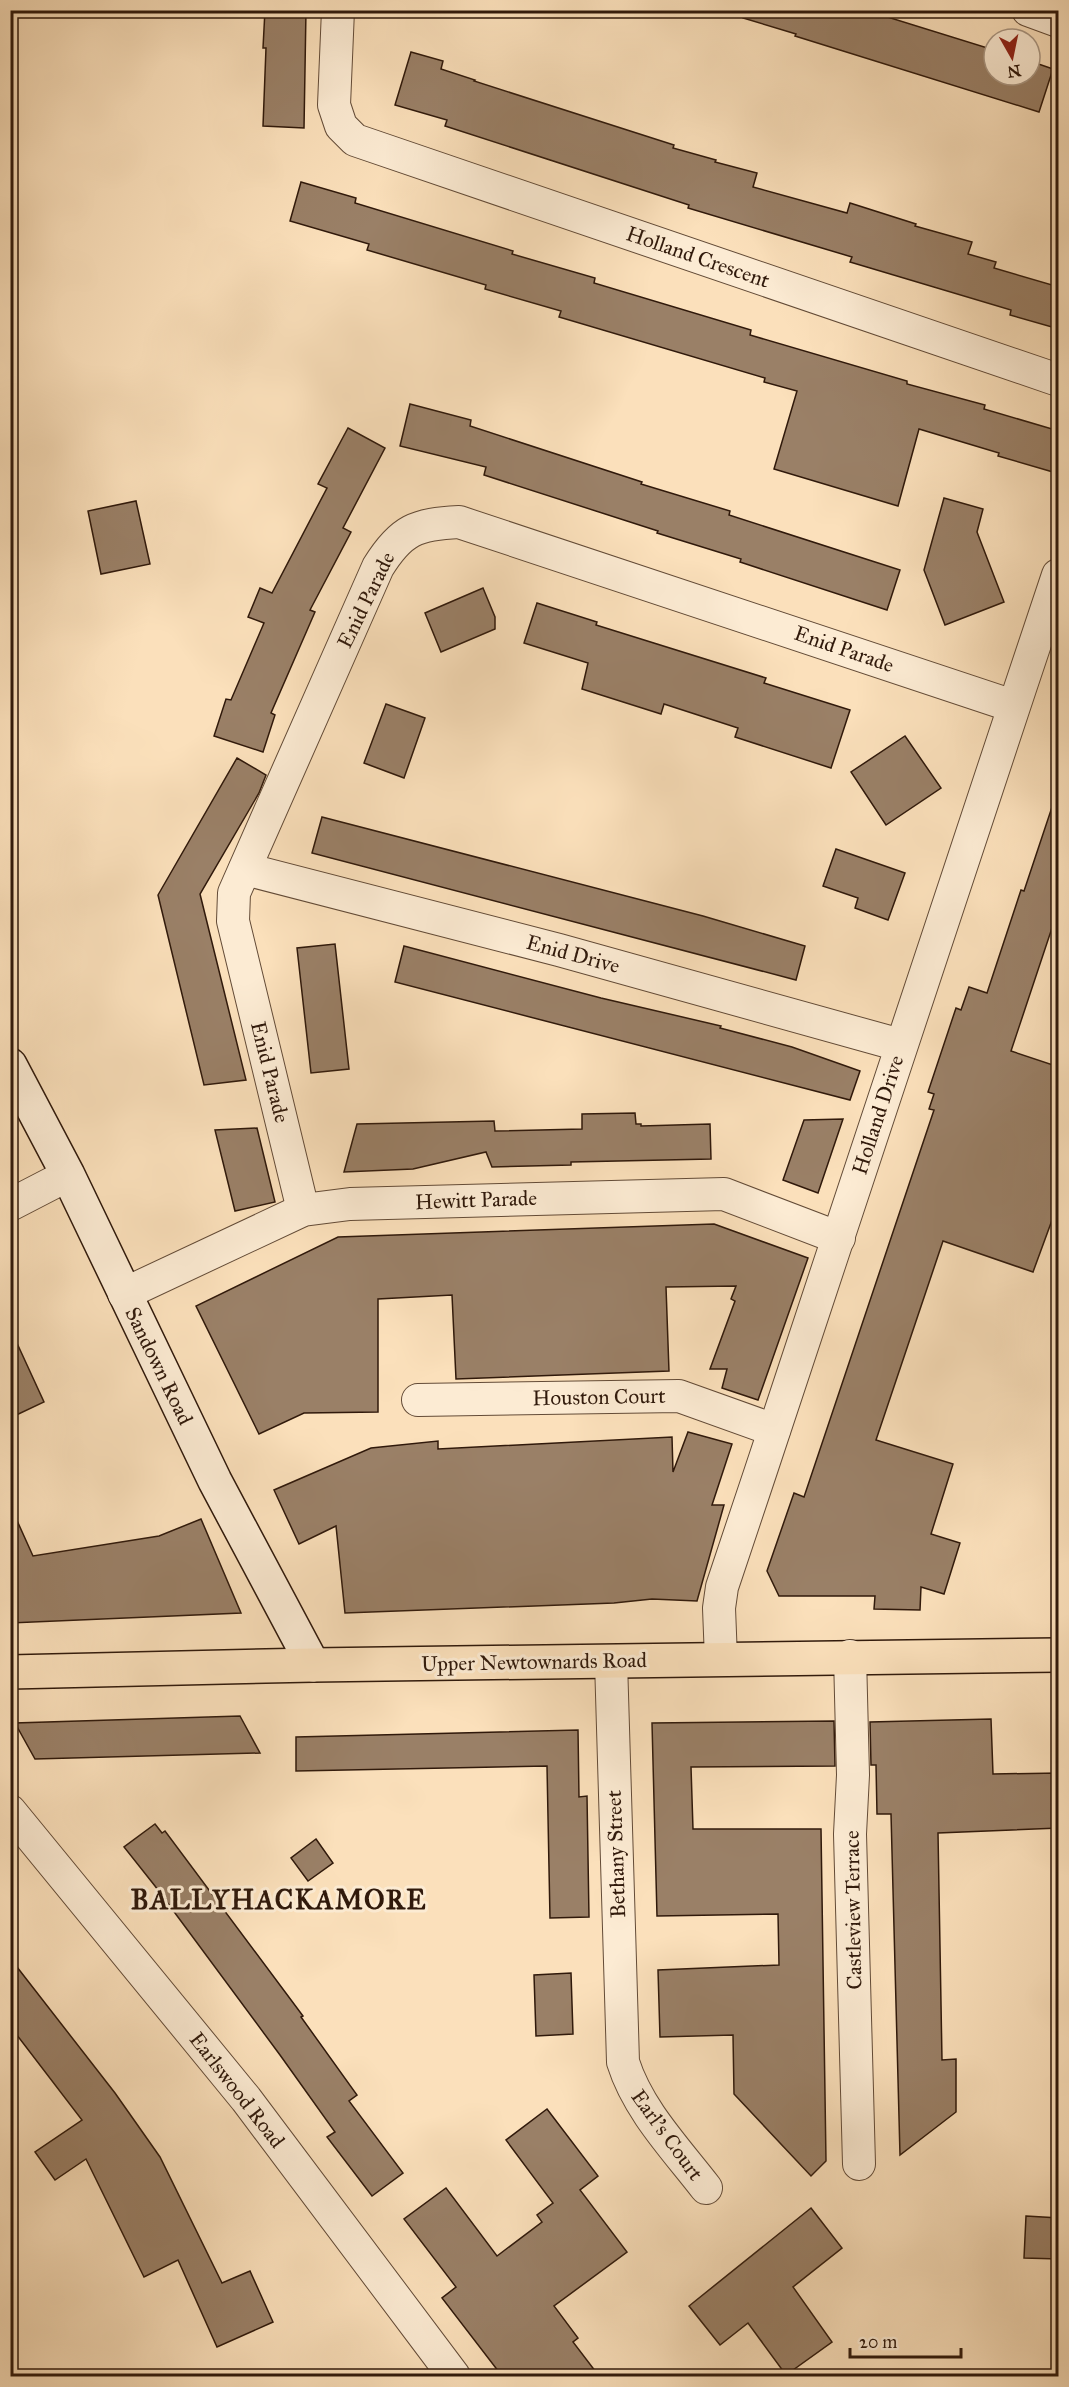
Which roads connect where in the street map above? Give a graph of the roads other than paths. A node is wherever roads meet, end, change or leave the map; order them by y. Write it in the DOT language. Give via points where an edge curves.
graph roads {
  1 [pos="338,10"];
  2 [pos="1028,10"];
  3 [pos="1059,21"];
  4 [pos="1059,380"];
  5 [pos="1059,575"];
  6 [pos="1013,706"];
  7 [pos="245,868"];
  8 [pos="900,1045"];
  9 [pos="10,1065"];
  10 [pos="68,1175"];
  11 [pos="10,1205"];
  12 [pos="303,1210"];
  13 [pos="838,1238"];
  14 [pos="124,1294"];
  15 [pos="418,1400"];
  16 [pos="774,1430"];
  17 [pos="1059,1655"];
  18 [pos="850,1656"];
  19 [pos="721,1659"];
  20 [pos="610,1661"];
  21 [pos="313,1665"];
  22 [pos="10,1672"];
  23 [pos="10,1810"];
  24 [pos="621,2047"];
  25 [pos="860,2164"];
  26 [pos="706,2188"];
  27 [pos="454,2376"];
  1 -- 4 [label="street, Holland Crescent" via="334,105 341,126 355,140"];
  2 -- 3 [label="street"];
  5 -- 6 [label="street, Holland Drive"];
  6 -- 7 [label="street, Enid Parade" via="459,522 435,523 411,530 392,544 378,567"];
  6 -- 8 [label="street, Holland Drive"];
  7 -- 8 [label="street, Enid Drive"];
  7 -- 12 [label="street, Enid Parade" via="234,893 233,921"];
  8 -- 13 [label="street, Holland Drive"];
  9 -- 10 [label="street, Sandown Road"];
  10 -- 11 [label="street"];
  10 -- 14 [label="street, Sandown Road"];
  12 -- 13 [label="street, Hewitt Parade" via="350,1204 724,1194"];
  12 -- 14 [label="street, Hewitt Parade"];
  13 -- 16 [label="street, Holland Drive"];
  14 -- 21 [label="street, Sandown Road" via="215,1481"];
  15 -- 16 [label="street, Houston Court" via="679,1396"];
  16 -- 19 [label="street, Holland Drive" via="722,1587"];
  17 -- 18 [label="main road, Upper Newtownards Road"];
  18 -- 19 [label="main road, Upper Newtownards Road"];
  18 -- 25 [label="street, Castleview Terrace" via="850,1834"];
  19 -- 20 [label="main road, Upper Newtownards Road"];
  20 -- 21 [label="main road, Upper Newtownards Road"];
  20 -- 24 [label="street, Bethany Street"];
  21 -- 22 [label="main road, Upper Newtownards Road"];
  23 -- 27 [label="street, Earlswood Road" via="246,2099"];
  24 -- 26 [label="street, Earl's Court" via="629,2082 642,2105"];
}
